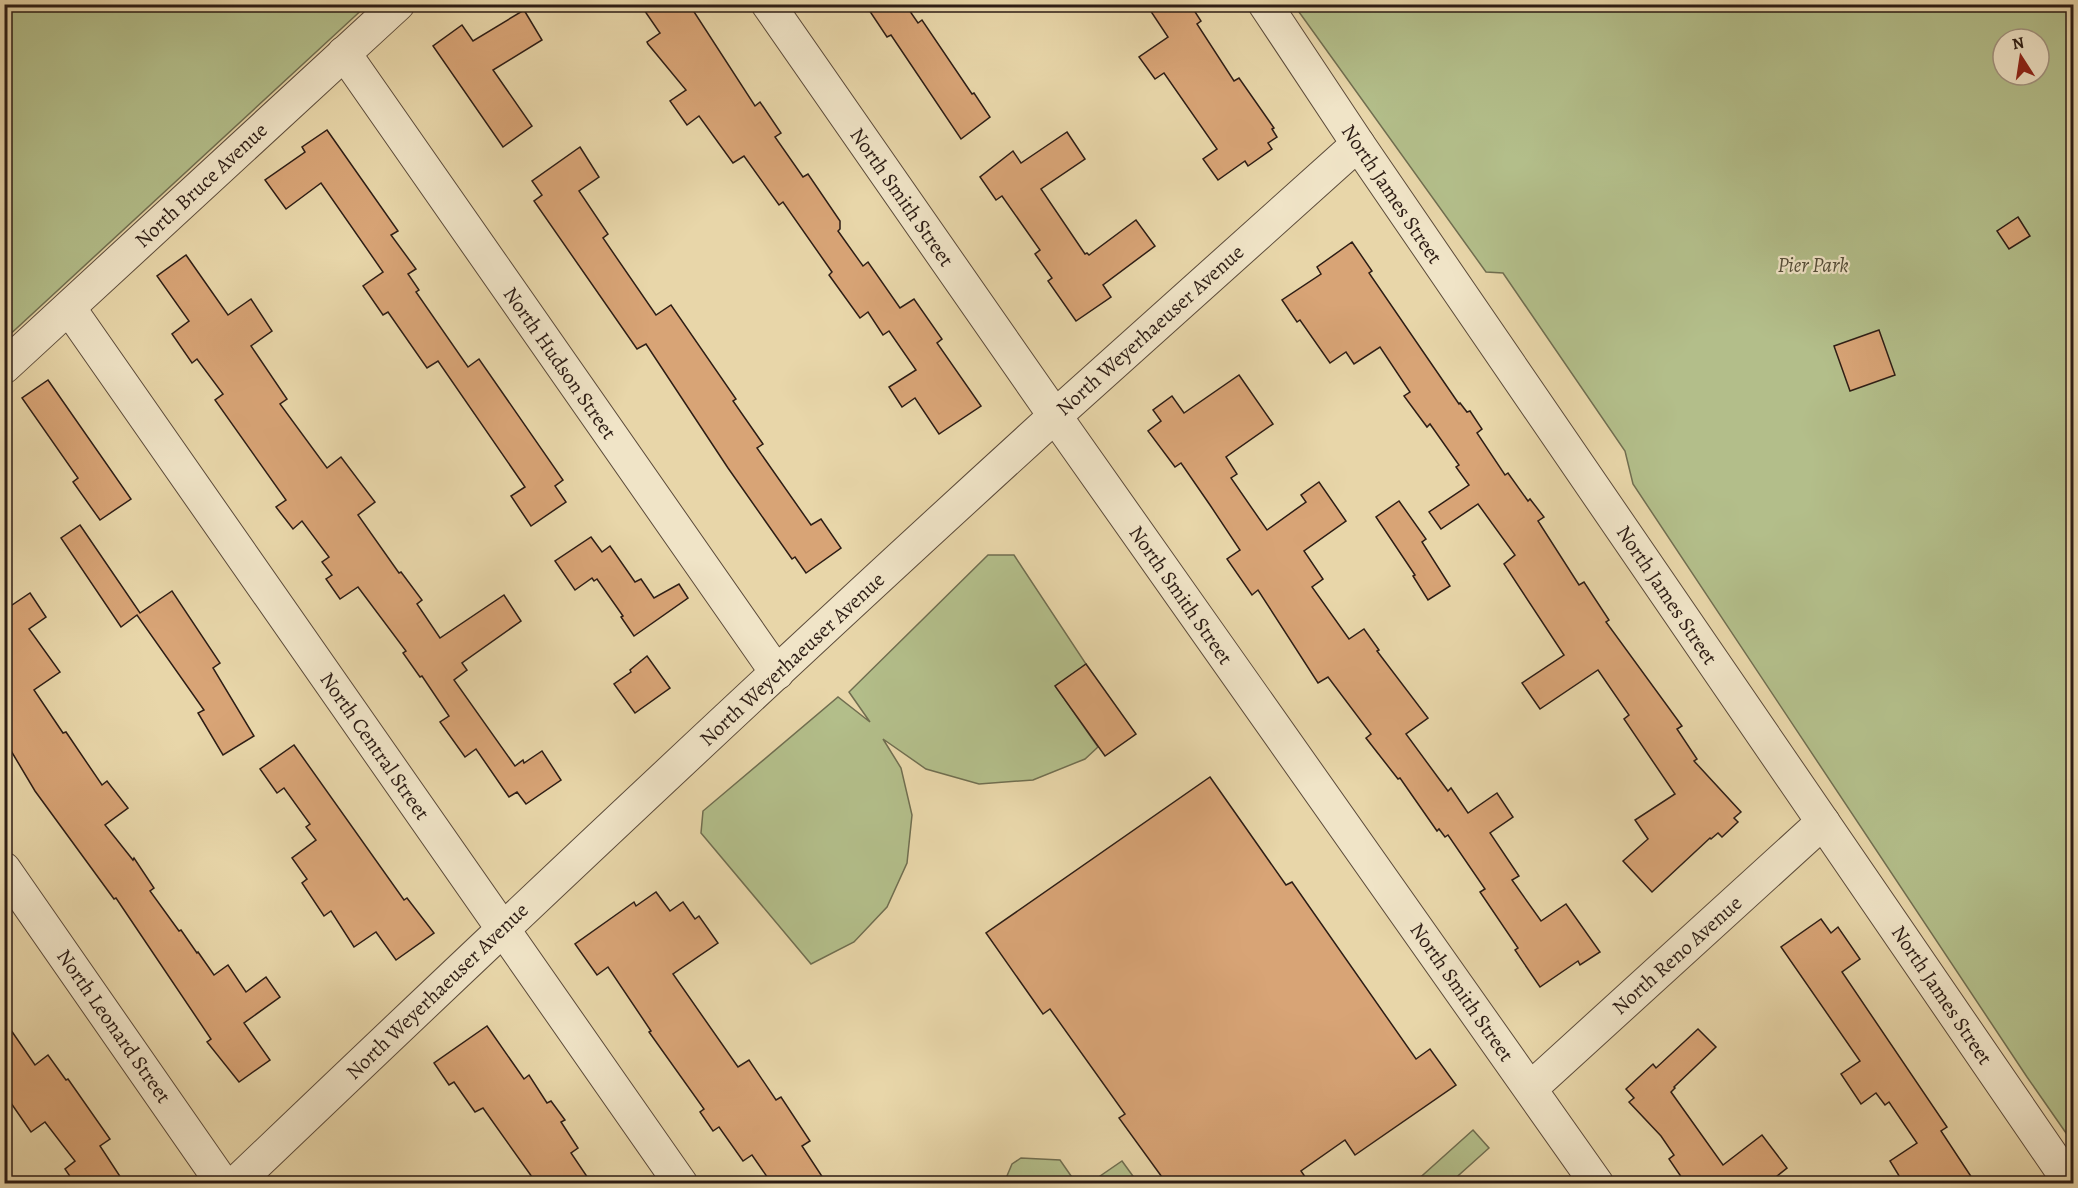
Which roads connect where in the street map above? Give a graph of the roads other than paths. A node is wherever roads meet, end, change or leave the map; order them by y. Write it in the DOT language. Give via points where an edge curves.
graph roads {
  1 [pos="398,4"];
  2 [pos="768,4"];
  3 [pos="1265,4"];
  4 [pos="344,53"];
  5 [pos="1358,144"];
  6 [pos="69,308"];
  7 [pos="4,367"];
  8 [pos="1054,416"];
  9 [pos="777,673"];
  10 [pos="1823,822"];
  11 [pos="4,869"];
  12 [pos="503,928"];
  13 [pos="1531,1088"];
  14 [pos="223,1184"];
  15 [pos="235,1184"];
  16 [pos="681,1184"];
  17 [pos="1597,1184"];
  18 [pos="2071,1184"];
  1 -- 4 [label="street, North Bruce Avenue"];
  2 -- 8 [label="street, North Smith Street"];
  3 -- 5 [label="street, North James Street"];
  4 -- 6 [label="street, North Bruce Avenue"];
  4 -- 9 [label="street, North Hudson Street"];
  5 -- 8 [label="street, North Weyerhaeuser Avenue"];
  5 -- 10 [label="street, North James Street"];
  6 -- 7 [label="street, North Bruce Avenue"];
  6 -- 12 [label="street, North Central Street"];
  8 -- 9 [label="street, North Weyerhaeuser Avenue"];
  8 -- 13 [label="street, North Smith Street"];
  9 -- 12 [label="street, North Weyerhaeuser Avenue"];
  10 -- 13 [label="street, North Reno Avenue"];
  10 -- 18 [label="street, North James Street"];
  11 -- 14 [label="street, North Leonard Street"];
  12 -- 15 [label="street, North Weyerhaeuser Avenue"];
  12 -- 16 [label="street, North Central Street"];
  13 -- 17 [label="street, North Smith Street"];
}
